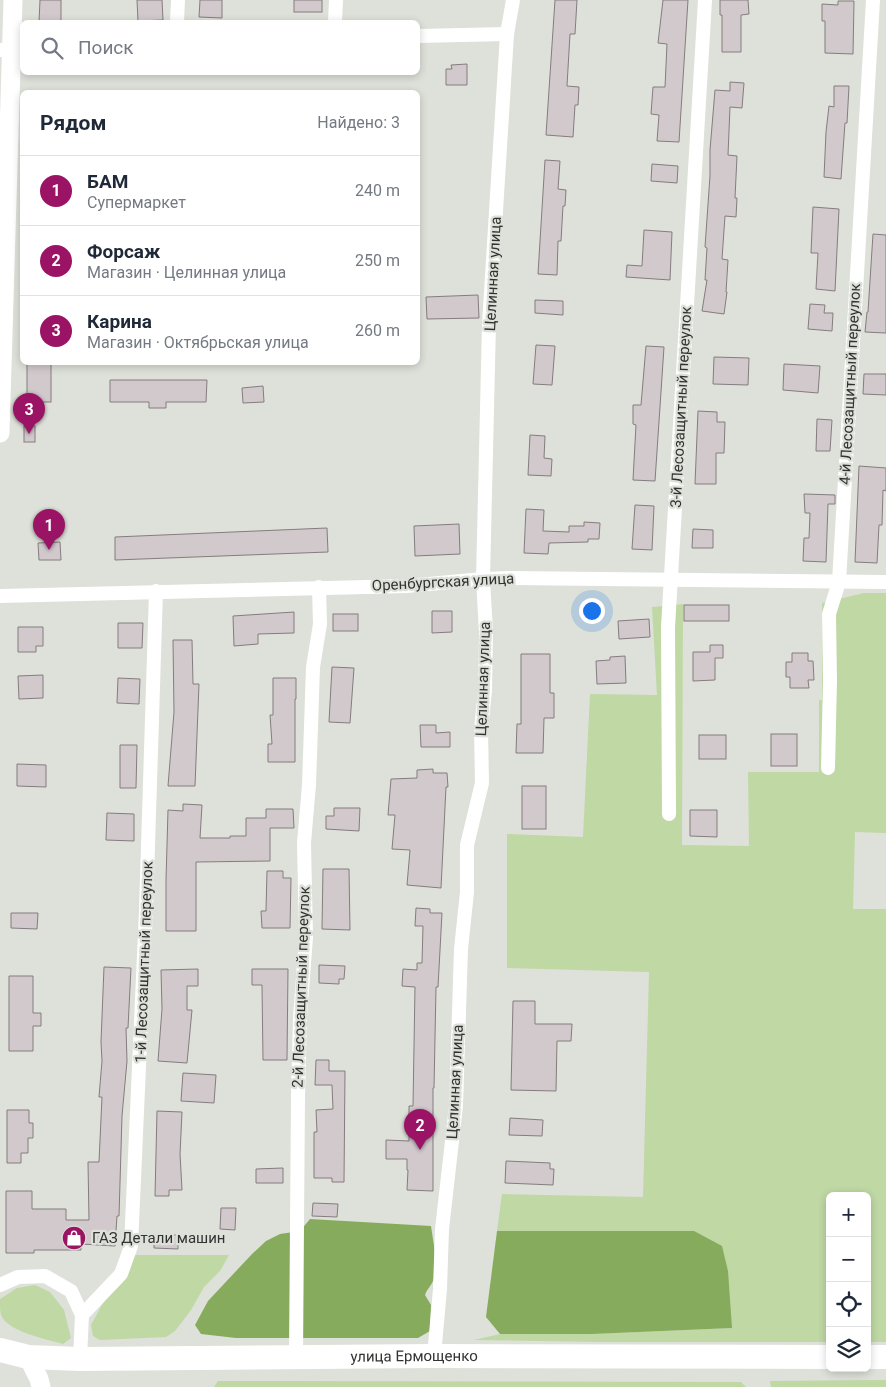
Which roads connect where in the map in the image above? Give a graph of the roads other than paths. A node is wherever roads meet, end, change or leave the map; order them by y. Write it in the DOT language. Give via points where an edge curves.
graph roads {
  1 [pos="13,0"];
  2 [pos="178,0"];
  3 [pos="336,0"];
  4 [pos="513,0"];
  5 [pos="705,0"];
  6 [pos="873,0"];
  7 [pos="177,20"];
  8 [pos="335,20"];
  9 [pos="507,34"];
  10 [pos="420,36"];
  11 [pos="11,49"];
  12 [pos="0,433"];
  13 [pos="483,579"];
  14 [pos="671,579"];
  15 [pos="839,582"];
  16 [pos="886,582"];
  17 [pos="319,587"];
  18 [pos="156,591"];
  19 [pos="0,596"];
  20 [pos="828,768"];
  21 [pos="669,814"];
  22 [pos="0,1285"];
  23 [pos="82,1315"];
  24 [pos="0,1350"];
  25 [pos="434,1356"];
  26 [pos="28,1357"];
  27 [pos="296,1357"];
  28 [pos="826,1357"];
  29 [pos="871,1357"];
  30 [pos="886,1357"];
  31 [pos="80,1359"];
  32 [pos="42,1387"];
  1 -- 11 [label="street"];
  2 -- 7 [label="street"];
  3 -- 8 [label="street"];
  4 -- 9 [label="street, Целинная улица"];
  5 -- 14 [label="street, 3-й Лесозащитный переулок"];
  6 -- 15 [label="street, 4-й Лесозащитный переулок"];
  9 -- 10 [label="street"];
  9 -- 13 [label="street, Целинная улица" via="489,324"];
  11 -- 12 [label="street"];
  13 -- 14 [label="street, Оренбургская улица"];
  13 -- 17 [label="street, Оренбургская улица" via="407,586"];
  13 -- 25 [label="street, Целинная улица" via="486,632 482,784 467,845 456,1106 442,1229"];
  14 -- 15 [label="street, Оренбургская улица"];
  14 -- 21 [label="street, 3-й Лесозащитный переулок" via="668,627"];
  15 -- 16 [label="street, Оренбургская улица"];
  15 -- 20 [label="street, 4-й Лесозащитный переулок" via="829,614"];
  17 -- 18 [label="street, Оренбургская улица"];
  17 -- 27 [label="street, 2-й Лесозащитный переулок" via="320,624 313,667 304,844 306,937 298,1096"];
  18 -- 19 [label="street, Оренбургская улица"];
  18 -- 23 [label="street, 1-й Лесозащитный переулок" via="131,1246 121,1274"];
  22 -- 23 [label="street" via="18,1277 45,1276 71,1291"];
  23 -- 31 [label="street"];
  24 -- 26 [label="highway, улица Ермощенко"];
  25 -- 27 [label="highway, улица Ермощенко"];
  25 -- 28 [label="highway, улица Ермощенко"];
  26 -- 31 [label="highway, улица Ермощенко"];
  26 -- 32 [label="street"];
  27 -- 31 [label="highway, улица Ермощенко"];
  29 -- 30 [label="highway"];
}
